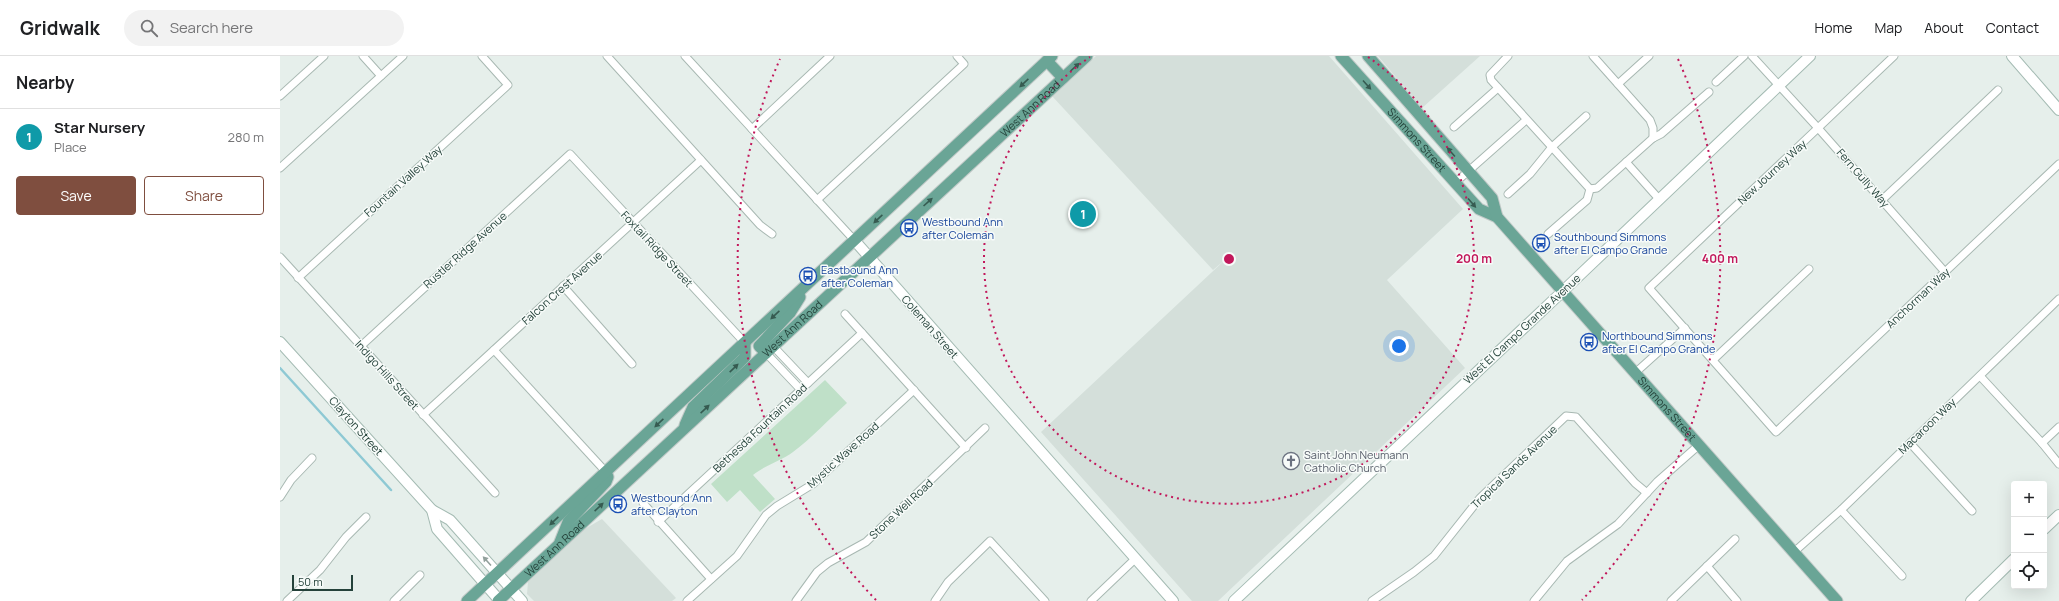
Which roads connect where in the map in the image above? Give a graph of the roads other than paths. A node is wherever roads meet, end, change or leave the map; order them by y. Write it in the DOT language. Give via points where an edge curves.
graph roads {
  1 [pos="324,56"];
  2 [pos="363,56"];
  3 [pos="403,56"];
  4 [pos="482,56"];
  5 [pos="606,56"];
  6 [pos="685,56"];
  7 [pos="830,56"];
  8 [pos="957,56"];
  9 [pos="1087,56"];
  10 [pos="1341,56"];
  11 [pos="1368,56"];
  12 [pos="1508,56"];
  13 [pos="1593,56"];
  14 [pos="1650,56"];
  15 [pos="1744,56"];
  16 [pos="1752,56"];
  17 [pos="1810,56"];
  18 [pos="1894,56"];
  19 [pos="2012,56"];
  20 [pos="1047,58"];
  21 [pos="381,76"];
  22 [pos="1063,78"];
  23 [pos="1716,82"];
  24 [pos="1618,84"];
  25 [pos="1779,85"];
  26 [pos="1498,88"];
  27 [pos="1998,90"];
  28 [pos="1709,92"];
  29 [pos="280,96"];
  30 [pos="2059,110"];
  31 [pos="1586,116"];
  32 [pos="1526,120"];
  33 [pos="1454,127"];
  34 [pos="1818,128"];
  35 [pos="752,129"];
  36 [pos="1653,138"];
  37 [pos="1552,147"];
  38 [pos="570,154"];
  39 [pos="700,160"];
  40 [pos="1626,162"];
  41 [pos="2059,164"];
  42 [pos="280,168"];
  43 [pos="1468,171"];
  44 [pos="1455,183"];
  45 [pos="1590,189"];
  46 [pos="1508,194"];
  47 [pos="1659,199"];
  48 [pos="817,200"];
  49 [pos="1882,200"];
  50 [pos="1497,217"];
  51 [pos="632,223"];
  52 [pos="772,234"];
  53 [pos="1548,234"];
  54 [pos="854,241"];
  55 [pos="868,257"];
  56 [pos="280,258"];
  57 [pos="1808,269"];
  58 [pos="1945,272"];
  59 [pos="298,278"];
  60 [pos="807,285"];
  61 [pos="563,286"];
  62 [pos="1563,292"];
  63 [pos="2059,298"];
  64 [pos="845,314"];
  65 [pos="1685,328"];
  66 [pos="862,333"];
  67 [pos="280,342"];
  68 [pos="745,343"];
  69 [pos="361,346"];
  70 [pos="769,349"];
  71 [pos="494,350"];
  72 [pos="1713,360"];
  73 [pos="632,364"];
  74 [pos="1635,373"];
  75 [pos="1980,376"];
  76 [pos="808,383"];
  77 [pos="801,390"];
  78 [pos="914,390"];
  79 [pos="423,415"];
  80 [pos="2059,427"];
  81 [pos="986,428"];
  82 [pos="683,430"];
  83 [pos="1910,443"];
  84 [pos="2042,443"];
  85 [pos="1699,445"];
  86 [pos="966,448"];
  87 [pos="312,458"];
  88 [pos="2059,464"];
  89 [pos="606,472"];
  90 [pos="495,493"];
  91 [pos="1647,493"];
  92 [pos="280,497"];
  93 [pos="643,504"];
  94 [pos="432,510"];
  95 [pos="1841,510"];
  96 [pos="1972,511"];
  97 [pos="2059,515"];
  98 [pos="366,517"];
  99 [pos="658,522"];
  100 [pos="2047,526"];
  101 [pos="1736,539"];
  102 [pos="560,545"];
  103 [pos="1794,552"];
  104 [pos="1135,559"];
  105 [pos="2011,562"];
  106 [pos="1707,566"];
  107 [pos="498,574"];
  108 [pos="420,575"];
  109 [pos="1902,576"];
  110 [pos="711,579"];
  111 [pos="486,584"];
  112 [pos="511,589"];
  113 [pos="287,601"];
  114 [pos="394,601"];
  115 [pos="467,601"];
  116 [pos="499,601"];
  117 [pos="522,601"];
  118 [pos="687,601"];
  119 [pos="796,601"];
  120 [pos="935,601"];
  121 [pos="1045,601"];
  122 [pos="1091,601"];
  123 [pos="1173,601"];
  124 [pos="1234,601"];
  125 [pos="1372,601"];
  126 [pos="1534,601"];
  127 [pos="1671,601"];
  128 [pos="1738,601"];
  129 [pos="1837,601"];
  130 [pos="1971,601"];
  1 -- 29 [label="street"];
  2 -- 21 [label="street"];
  3 -- 21 [label="street"];
  4 -- 59 [label="street, Fountain Valley Way" via="508,85"];
  5 -- 39 [label="street"];
  6 -- 35 [label="street, Coleman Street"];
  7 -- 35 [label="street"];
  8 -- 48 [label="street" via="964,64"];
  22 -- 9 [label="main road, West Ann Road, one-way"];
  10 -- 44 [label="main road, Simmons Street, one-way"];
  43 -- 11 [label="main road, Simmons Street, one-way"];
  12 -- 26 [label="street" via="1490,75 1490,80"];
  13 -- 24 [label="street"];
  14 -- 24 [label="street"];
  15 -- 23 [label="street"];
  16 -- 25 [label="street, Fern Gully Way"];
  17 -- 25 [label="street, West El Campo Grande Avenue"];
  18 -- 34 [label="street, New Journey Way"];
  19 -- 30 [label="street"];
  20 -- 22 [label="main road"];
  20 -- 54 [label="main road, West Ann Road, one-way"];
  21 -- 42 [label="street"];
  55 -- 22 [label="main road, West Ann Road, one-way"];
  24 -- 36 [label="street" via="1650,120"];
  25 -- 34 [label="street, Fern Gully Way"];
  25 -- 47 [label="street, West El Campo Grande Avenue"];
  26 -- 32 [label="street"];
  26 -- 33 [label="street"];
  27 -- 49 [label="street"];
  28 -- 36 [label="street" via="1662,134"];
  31 -- 37 [label="street"];
  32 -- 37 [label="street"];
  32 -- 43 [label="street"];
  34 -- 49 [label="street, Fern Gully Way"];
  34 -- 65 [label="street, New Journey Way" via="1649,288"];
  35 -- 48 [label="street, Coleman Street"];
  36 -- 40 [label="street"];
  37 -- 45 [label="street"];
  37 -- 46 [label="street" via="1530,174"];
  38 -- 51 [label="street, Foxtail Ridge Street"];
  38 -- 69 [label="street, Rustler Ridge Avenue"];
  39 -- 51 [label="street, Falcon Crest Avenue"];
  39 -- 52 [label="street" via="760,225"];
  40 -- 45 [label="street" via="1597,188"];
  40 -- 47 [label="street"];
  41 -- 58 [label="street, Anchorman Way"];
  43 -- 44 [label="street"];
  43 -- 50 [label="main road, Simmons Street" via="1492,198"];
  44 -- 50 [label="main road, Simmons Street, one-way" via="1478,210"];
  45 -- 53 [label="street" via="1587,200"];
  47 -- 62 [label="street, West El Campo Grande Avenue"];
  48 -- 54 [label="street, Coleman Street"];
  49 -- 58 [label="street, Fern Gully Way"];
  50 -- 62 [label="main road, Simmons Street"];
  51 -- 61 [label="street, Falcon Crest Avenue"];
  51 -- 68 [label="street, Foxtail Ridge Street"];
  54 -- 55 [label="street, Coleman Street"];
  54 -- 60 [label="main road, West Ann Road"];
  55 -- 70 [label="main road, West Ann Road"];
  55 -- 104 [label="street, Coleman Street"];
  56 -- 59 [label="street, Indigo Hills Street"];
  57 -- 72 [label="street"];
  58 -- 72 [label="street, Anchorman Way" via="1776,432"];
  59 -- 69 [label="street, Indigo Hills Street"];
  60 -- 68 [label="main road, West Ann Road, one-way"];
  60 -- 70 [label="main road" via="790,313 759,346"];
  61 -- 71 [label="street, Falcon Crest Avenue"];
  61 -- 73 [label="street"];
  62 -- 74 [label="main road, Simmons Street"];
  62 -- 124 [label="street, West El Campo Grande Avenue"];
  63 -- 75 [label="street, Macaroon Way"];
  64 -- 66 [label="street"];
  65 -- 72 [label="street"];
  65 -- 74 [label="street"];
  66 -- 76 [label="street, Bethesda Fountain Road"];
  66 -- 78 [label="street"];
  67 -- 94 [label="street, Clayton Street"];
  82 -- 68 [label="main road, one-way" via="693,407 744,356"];
  68 -- 89 [label="main road, West Ann Road, one-way"];
  69 -- 79 [label="street, Indigo Hills Street"];
  70 -- 76 [label="street"];
  70 -- 77 [label="street"];
  82 -- 70 [label="main road, West Ann Road, one-way"];
  71 -- 79 [label="street, Falcon Crest Avenue"];
  71 -- 89 [label="street"];
  74 -- 85 [label="main road, Simmons Street"];
  75 -- 83 [label="street, Macaroon Way"];
  75 -- 84 [label="street"];
  76 -- 77 [label="street, Bethesda Fountain Road"];
  77 -- 99 [label="street, Bethesda Fountain Road"];
  78 -- 86 [label="street"];
  78 -- 110 [label="street, Mystic Wave Road" via="813,484 766,515 737,556"];
  79 -- 90 [label="street, Indigo Hills Street"];
  80 -- 84 [label="street"];
  81 -- 86 [label="street, Stone Well Road"];
  102 -- 82 [label="main road, West Ann Road, one-way"];
  83 -- 95 [label="street, Macaroon Way"];
  83 -- 96 [label="street"];
  84 -- 88 [label="street"];
  85 -- 91 [label="street"];
  85 -- 103 [label="main road, Simmons Street"];
  86 -- 119 [label="street, Stone Well Road" via="866,542 817,572"];
  87 -- 92 [label="street" via="291,480"];
  89 -- 102 [label="main road" via="608,477 598,493 568,522"];
  89 -- 107 [label="main road, West Ann Road, one-way"];
  91 -- 125 [label="street, Tropical Sands Avenue" via="1634,483 1576,417 1566,416 1480,498 1434,556"];
  91 -- 126 [label="street" via="1618,524 1567,561"];
  93 -- 99 [label="street"];
  107 -- 94 [label="street, Clayton Street, one-way" via="450,520"];
  94 -- 111 [label="street, Clayton Street" via="437,529"];
  95 -- 103 [label="street, Macaroon Way"];
  95 -- 109 [label="street"];
  97 -- 100 [label="street"];
  98 -- 113 [label="street" via="320,570"];
  99 -- 110 [label="street"];
  101 -- 106 [label="street"];
  102 -- 112 [label="main road, West Ann Road"];
  103 -- 129 [label="main road, Simmons Street"];
  104 -- 122 [label="street"];
  104 -- 123 [label="street, Coleman Street"];
  105 -- 130 [label="street"];
  106 -- 127 [label="street"];
  106 -- 128 [label="street"];
  107 -- 111 [label="main road, West Ann Road"];
  107 -- 112 [label="street, Clayton Street"];
  108 -- 114 [label="street"];
  110 -- 118 [label="street, Mystic Wave Road"];
  111 -- 115 [label="main road, West Ann Road"];
  111 -- 116 [label="street, Clayton Street"];
  112 -- 116 [label="main road, West Ann Road"];
  112 -- 117 [label="street, Clayton Street"];
  120 -- 121 [label="street" via="948,582 990,541"];
}
